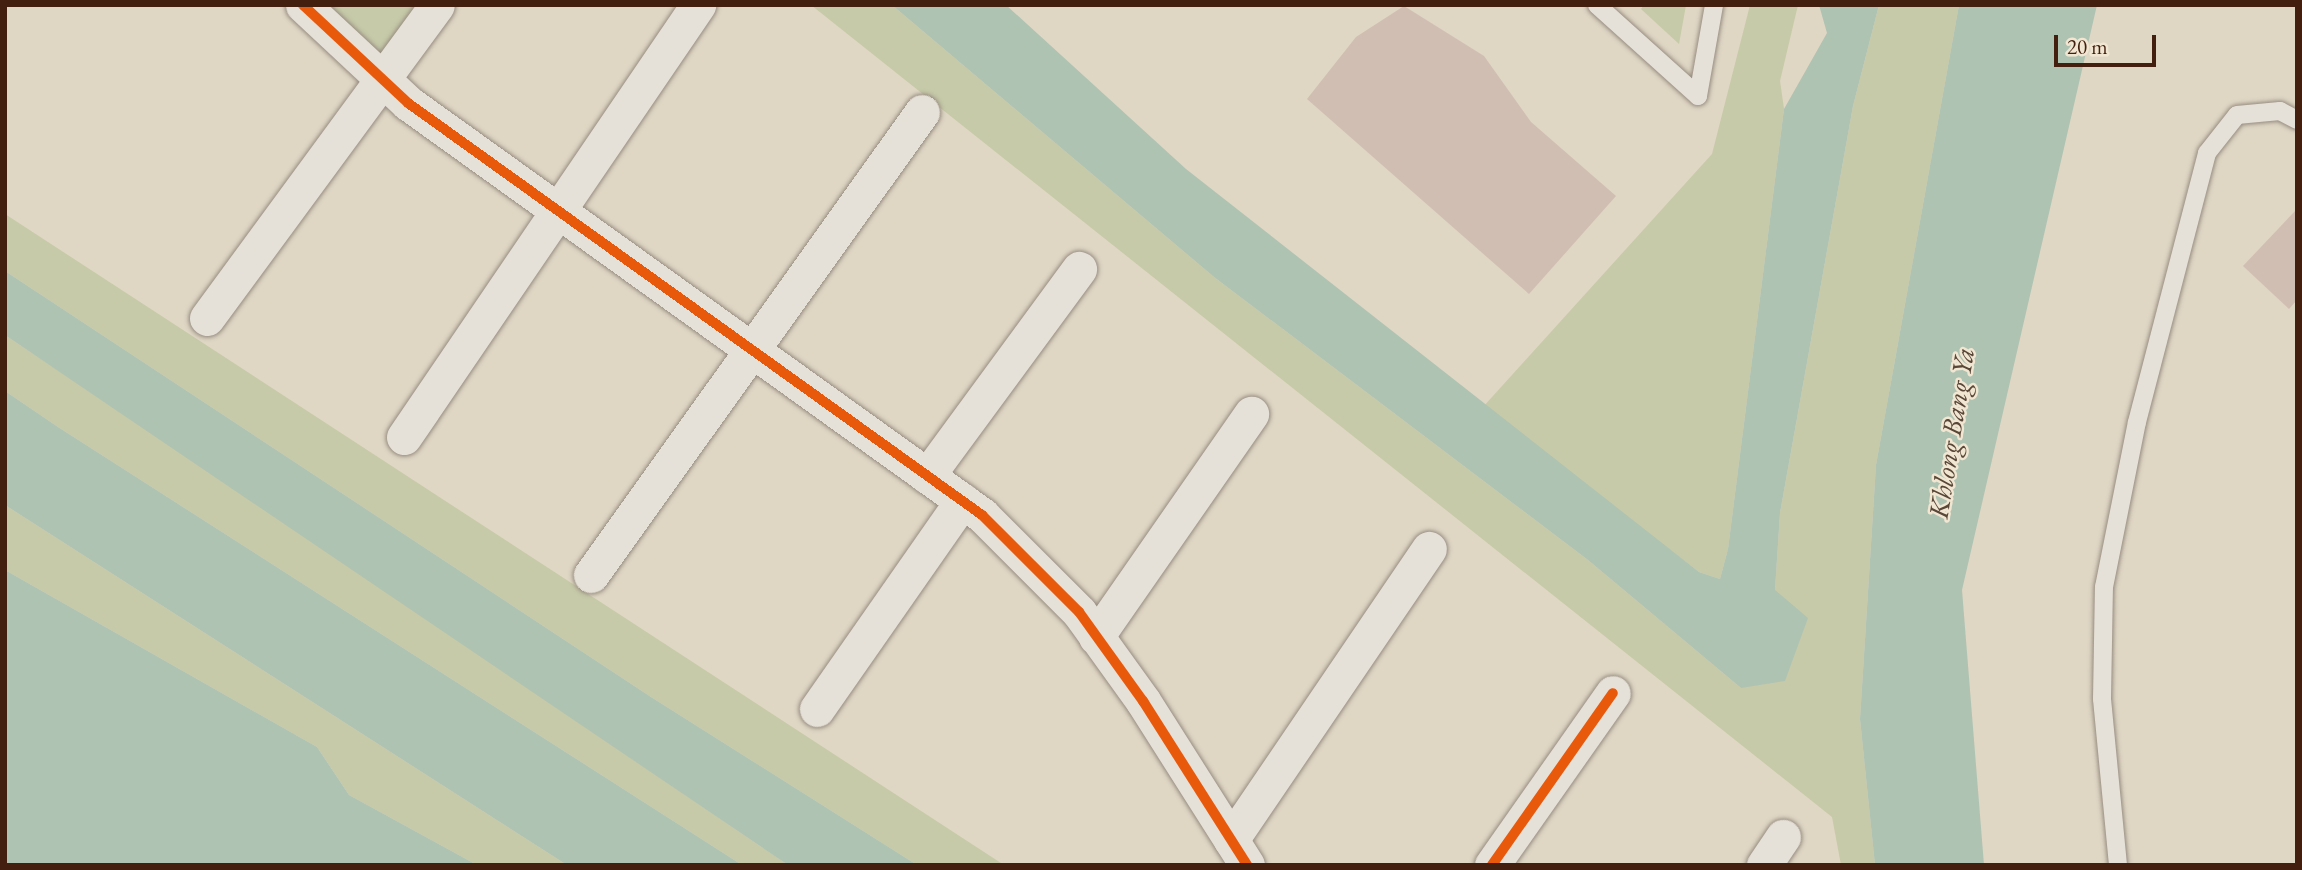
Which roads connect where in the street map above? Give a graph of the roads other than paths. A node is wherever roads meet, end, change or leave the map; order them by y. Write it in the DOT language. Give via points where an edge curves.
graph roads {
  1 [pos="303,5"];
  2 [pos="437,5"];
  3 [pos="698,5"];
  4 [pos="1714,5"];
  5 [pos="1598,6"];
  6 [pos="383,79"];
  7 [pos="922,113"];
  8 [pos="2297,120"];
  9 [pos="558,211"];
  10 [pos="1079,269"];
  11 [pos="207,318"];
  12 [pos="752,350"];
  13 [pos="1251,414"];
  14 [pos="404,437"];
  15 [pos="927,476"];
  16 [pos="962,501"];
  17 [pos="1429,549"];
  18 [pos="591,575"];
  19 [pos="1096,637"];
  20 [pos="1613,693"];
  21 [pos="817,709"];
  22 [pos="1239,853"];
  23 [pos="1492,865"];
  24 [pos="2118,865"];
  1 -- 6 [label="street"];
  2 -- 6 [label="street"];
  3 -- 9 [label="street"];
  4 -- 5 [label="lane" via="1698,96"];
  6 -- 9 [label="street" via="408,103"];
  6 -- 11 [label="street"];
  7 -- 12 [label="street"];
  8 -- 24 [label="lane" via="2280,111 2237,115 2207,153 2137,422 2104,587 2102,699"];
  9 -- 12 [label="street"];
  9 -- 14 [label="street"];
  10 -- 15 [label="street"];
  12 -- 15 [label="street"];
  12 -- 18 [label="street"];
  13 -- 19 [label="street"];
  15 -- 16 [label="street"];
  16 -- 19 [label="street" via="1079,612"];
  16 -- 21 [label="street"];
  17 -- 22 [label="street"];
  19 -- 22 [label="street"];
  20 -- 23 [label="street"];
}
